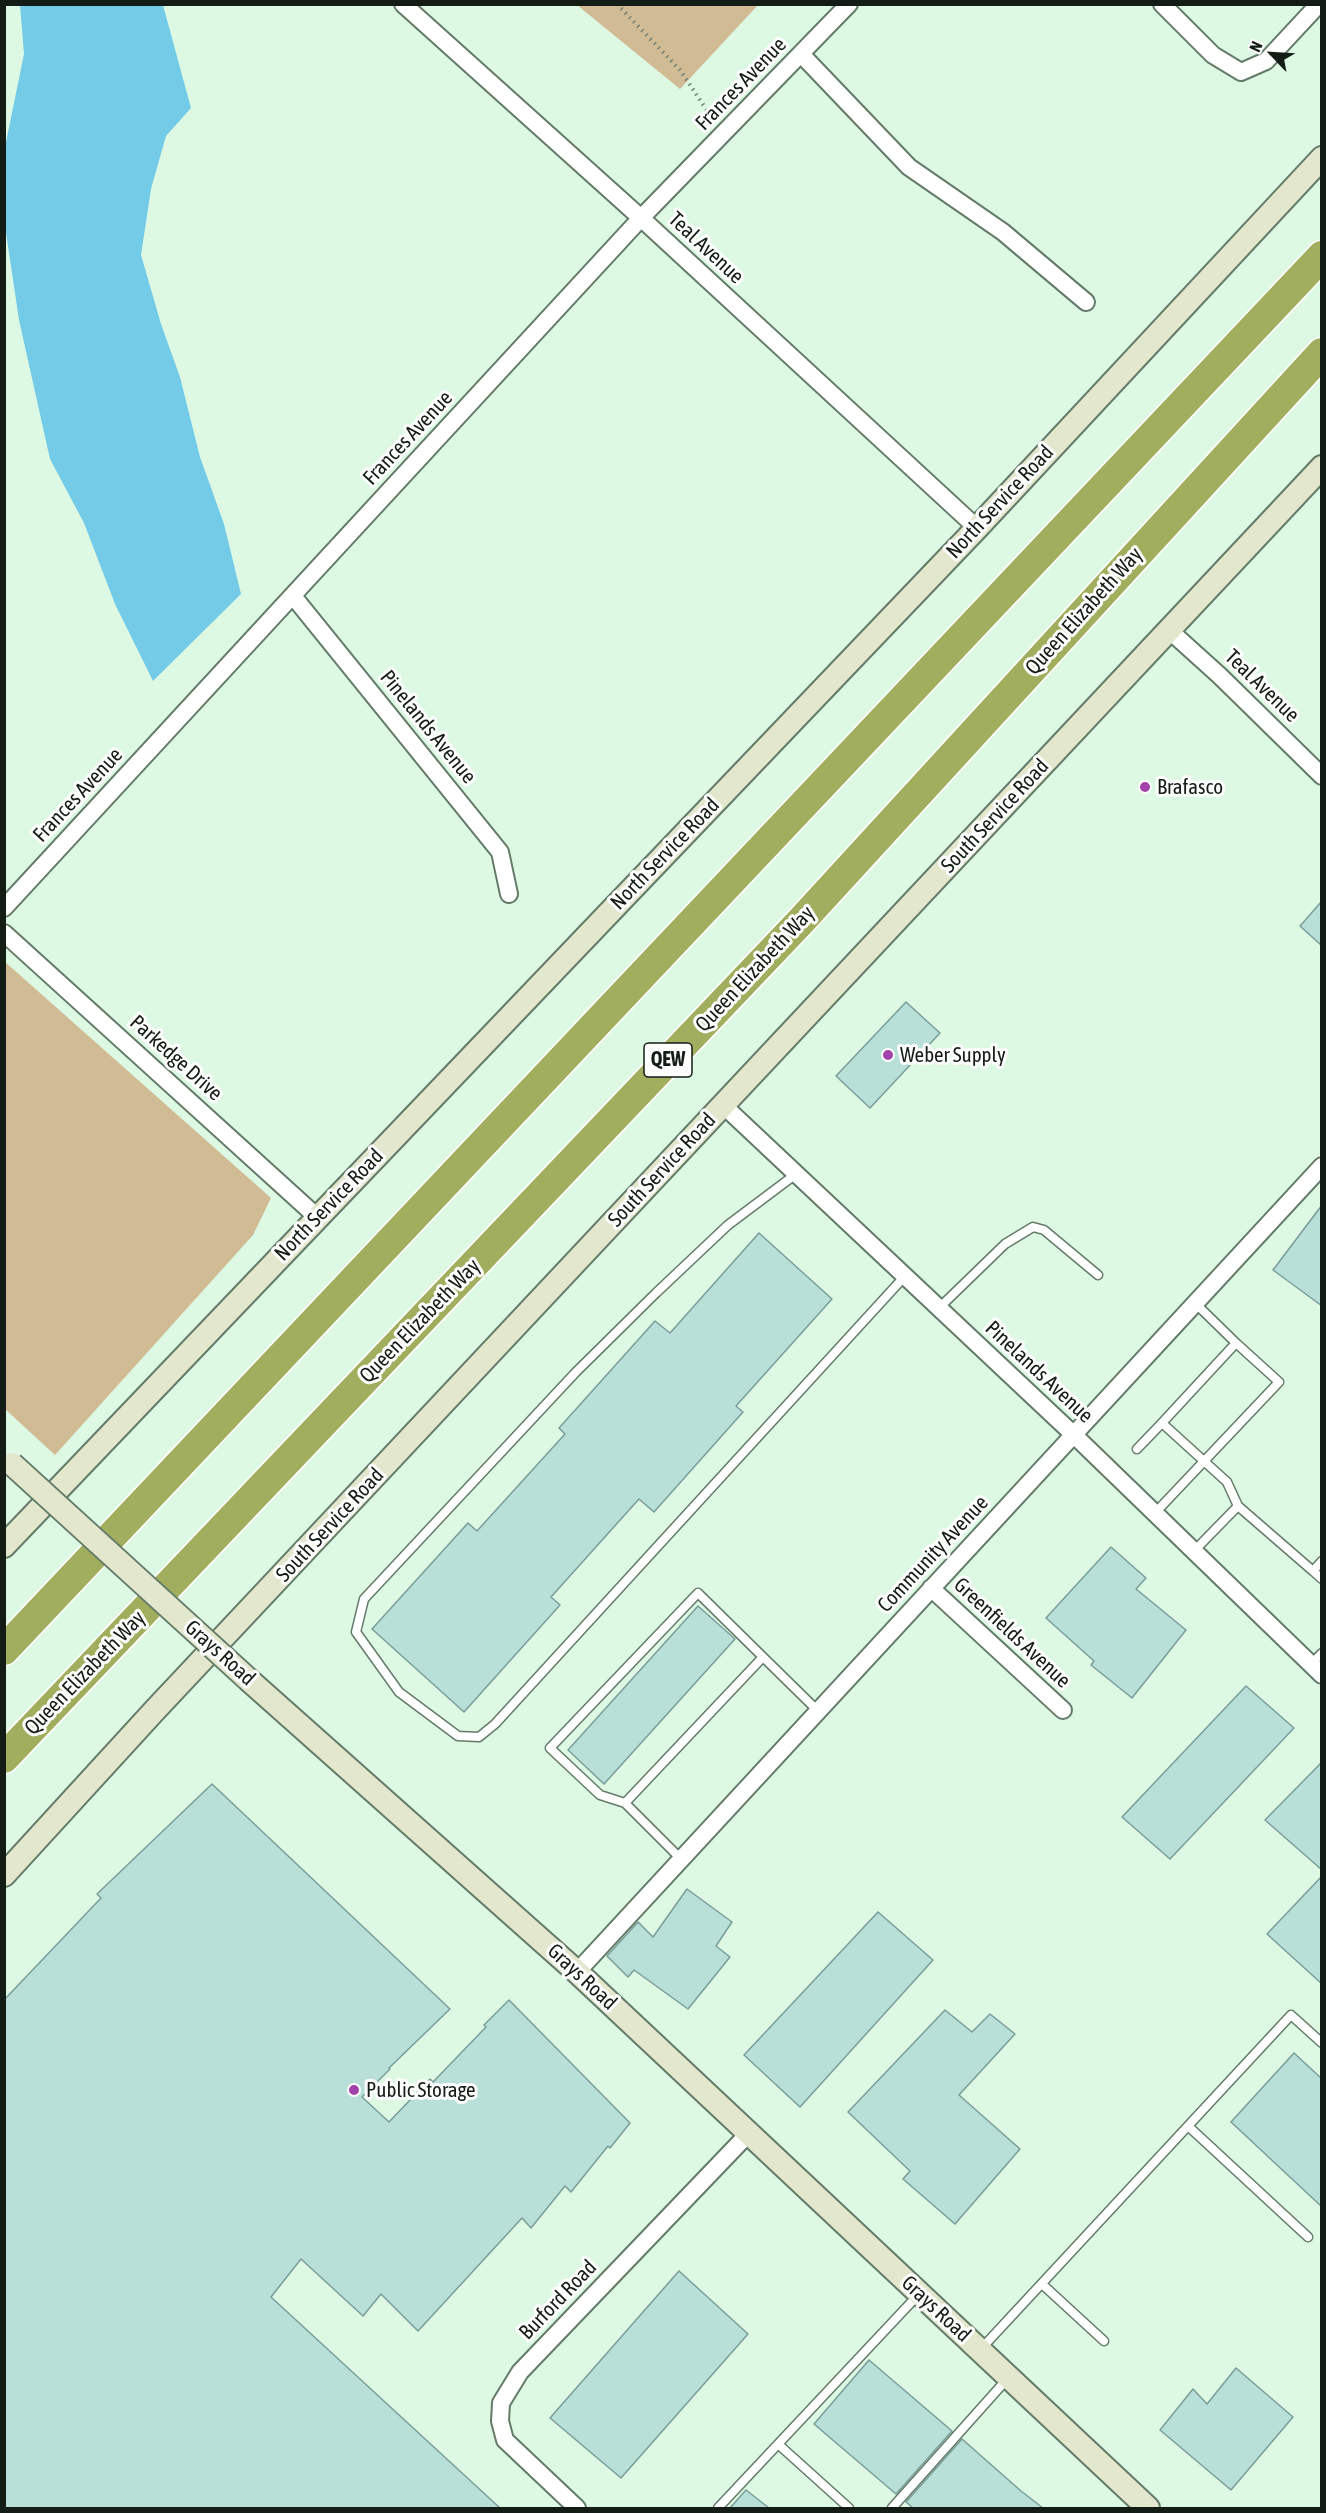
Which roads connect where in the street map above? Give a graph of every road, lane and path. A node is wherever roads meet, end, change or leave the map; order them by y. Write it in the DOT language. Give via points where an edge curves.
graph roads {
  1 [pos="403,4"];
  2 [pos="616,4"];
  3 [pos="849,4"];
  4 [pos="1162,4"];
  5 [pos="1320,4"];
  6 [pos="801,54"];
  7 [pos="723,134"];
  8 [pos="1322,158"];
  9 [pos="641,218"];
  10 [pos="1322,256"];
  11 [pos="1086,302"];
  12 [pos="1322,353"];
  13 [pos="1322,467"];
  14 [pos="977,528"];
  15 [pos="293,596"];
  16 [pos="1170,630"];
  17 [pos="1322,776"];
  18 [pos="510,894"];
  19 [pos="4,908"];
  20 [pos="4,933"];
  21 [pos="723,1105"];
  22 [pos="1322,1166"];
  23 [pos="796,1174"];
  24 [pos="317,1217"];
  25 [pos="1098,1275"];
  26 [pos="905,1276"];
  27 [pos="1195,1303"];
  28 [pos="939,1308"];
  29 [pos="1236,1343"];
  30 [pos="1162,1423"];
  31 [pos="1074,1435"];
  32 [pos="1137,1449"];
  33 [pos="8,1460"];
  34 [pos="1204,1462"];
  35 [pos="1239,1506"];
  36 [pos="1155,1513"];
  37 [pos="4,1546"];
  38 [pos="1194,1551"];
  39 [pos="1322,1562"];
  40 [pos="1313,1571"];
  41 [pos="1322,1579"];
  42 [pos="931,1588"];
  43 [pos="4,1650"];
  44 [pos="763,1657"];
  45 [pos="1318,1664"];
  46 [pos="1063,1710"];
  47 [pos="818,1711"];
  48 [pos="4,1758"];
  49 [pos="625,1803"];
  50 [pos="681,1859"];
  51 [pos="4,1875"];
  52 [pos="577,1972"];
  53 [pos="1322,2043"];
  54 [pos="1188,2126"];
  55 [pos="749,2133"];
  56 [pos="1308,2237"];
  57 [pos="1042,2284"];
  58 [pos="920,2294"];
  59 [pos="1104,2341"];
  60 [pos="980,2350"];
  61 [pos="1009,2377"];
  62 [pos="778,2444"];
  63 [pos="577,2508"];
  64 [pos="718,2508"];
  65 [pos="849,2508"];
  66 [pos="892,2508"];
  67 [pos="1148,2508"];
  1 -- 9 [label="street, Teal Avenue"];
  2 -- 7 [label="path" via="680,70"];
  3 -- 6 [label="street, Frances Avenue"];
  4 -- 5 [label="street" via="1213,55 1241,72 1266,61"];
  6 -- 7 [label="street, Frances Avenue"];
  6 -- 11 [label="street" via="909,167 1003,232"];
  7 -- 9 [label="street, Frances Avenue"];
  8 -- 14 [label="street, North Service Road"];
  9 -- 14 [label="street, Teal Avenue"];
  9 -- 15 [label="street, Frances Avenue"];
  10 -- 43 [label="highway"];
  12 -- 48 [label="highway, Queen Elizabeth Way / QEW" via="802,920"];
  13 -- 16 [label="street, South Service Road"];
  14 -- 24 [label="street, North Service Road"];
  15 -- 18 [label="street, Pinelands Avenue" via="500,852"];
  15 -- 19 [label="street, Frances Avenue"];
  16 -- 17 [label="street, Teal Avenue"];
  16 -- 21 [label="street, South Service Road"];
  20 -- 24 [label="street, Parkedge Drive"];
  21 -- 23 [label="street, Pinelands Avenue"];
  21 -- 51 [label="street, South Service Road"];
  22 -- 27 [label="street, Community Avenue"];
  23 -- 26 [label="street, Pinelands Avenue"];
  23 -- 26 [label="lane" via="728,1225 656,1293 576,1372 364,1599 356,1632 399,1692 458,1736 479,1737"];
  24 -- 37 [label="street, North Service Road"];
  25 -- 28 [label="lane" via="1044,1230 1033,1227 1005,1244"];
  26 -- 28 [label="street, Pinelands Avenue"];
  27 -- 29 [label="lane"];
  27 -- 31 [label="street, Community Avenue"];
  28 -- 31 [label="street, Pinelands Avenue"];
  29 -- 30 [label="lane"];
  29 -- 34 [label="lane" via="1279,1382"];
  30 -- 32 [label="lane"];
  30 -- 34 [label="lane"];
  31 -- 36 [label="street, Pinelands Avenue"];
  31 -- 42 [label="street, Community Avenue"];
  33 -- 52 [label="street, Grays Road, bridge"];
  34 -- 35 [label="lane" via="1227,1482"];
  34 -- 36 [label="lane"];
  35 -- 38 [label="lane"];
  35 -- 40 [label="lane"];
  36 -- 38 [label="street, Pinelands Avenue"];
  38 -- 45 [label="street, Pinelands Avenue"];
  39 -- 40 [label="lane"];
  40 -- 41 [label="lane"];
  42 -- 46 [label="street, Greenfields Avenue"];
  42 -- 47 [label="street, Community Avenue"];
  44 -- 47 [label="lane"];
  44 -- 49 [label="lane"];
  44 -- 49 [label="lane" via="698,1593 550,1748 600,1795"];
  47 -- 50 [label="street, Community Avenue"];
  49 -- 50 [label="lane"];
  50 -- 52 [label="street, Community Avenue"];
  52 -- 55 [label="street, Grays Road"];
  53 -- 54 [label="lane" via="1291,2015"];
  54 -- 56 [label="lane"];
  54 -- 57 [label="lane"];
  55 -- 58 [label="street, Grays Road"];
  55 -- 63 [label="street, Burford Road" via="520,2372 501,2403 505,2440"];
  57 -- 59 [label="lane"];
  57 -- 60 [label="lane"];
  58 -- 60 [label="street, Grays Road"];
  58 -- 62 [label="lane"];
  60 -- 61 [label="street, Grays Road"];
  61 -- 66 [label="lane"];
  61 -- 67 [label="street, Grays Road"];
  62 -- 64 [label="lane"];
  62 -- 65 [label="lane"];
}
